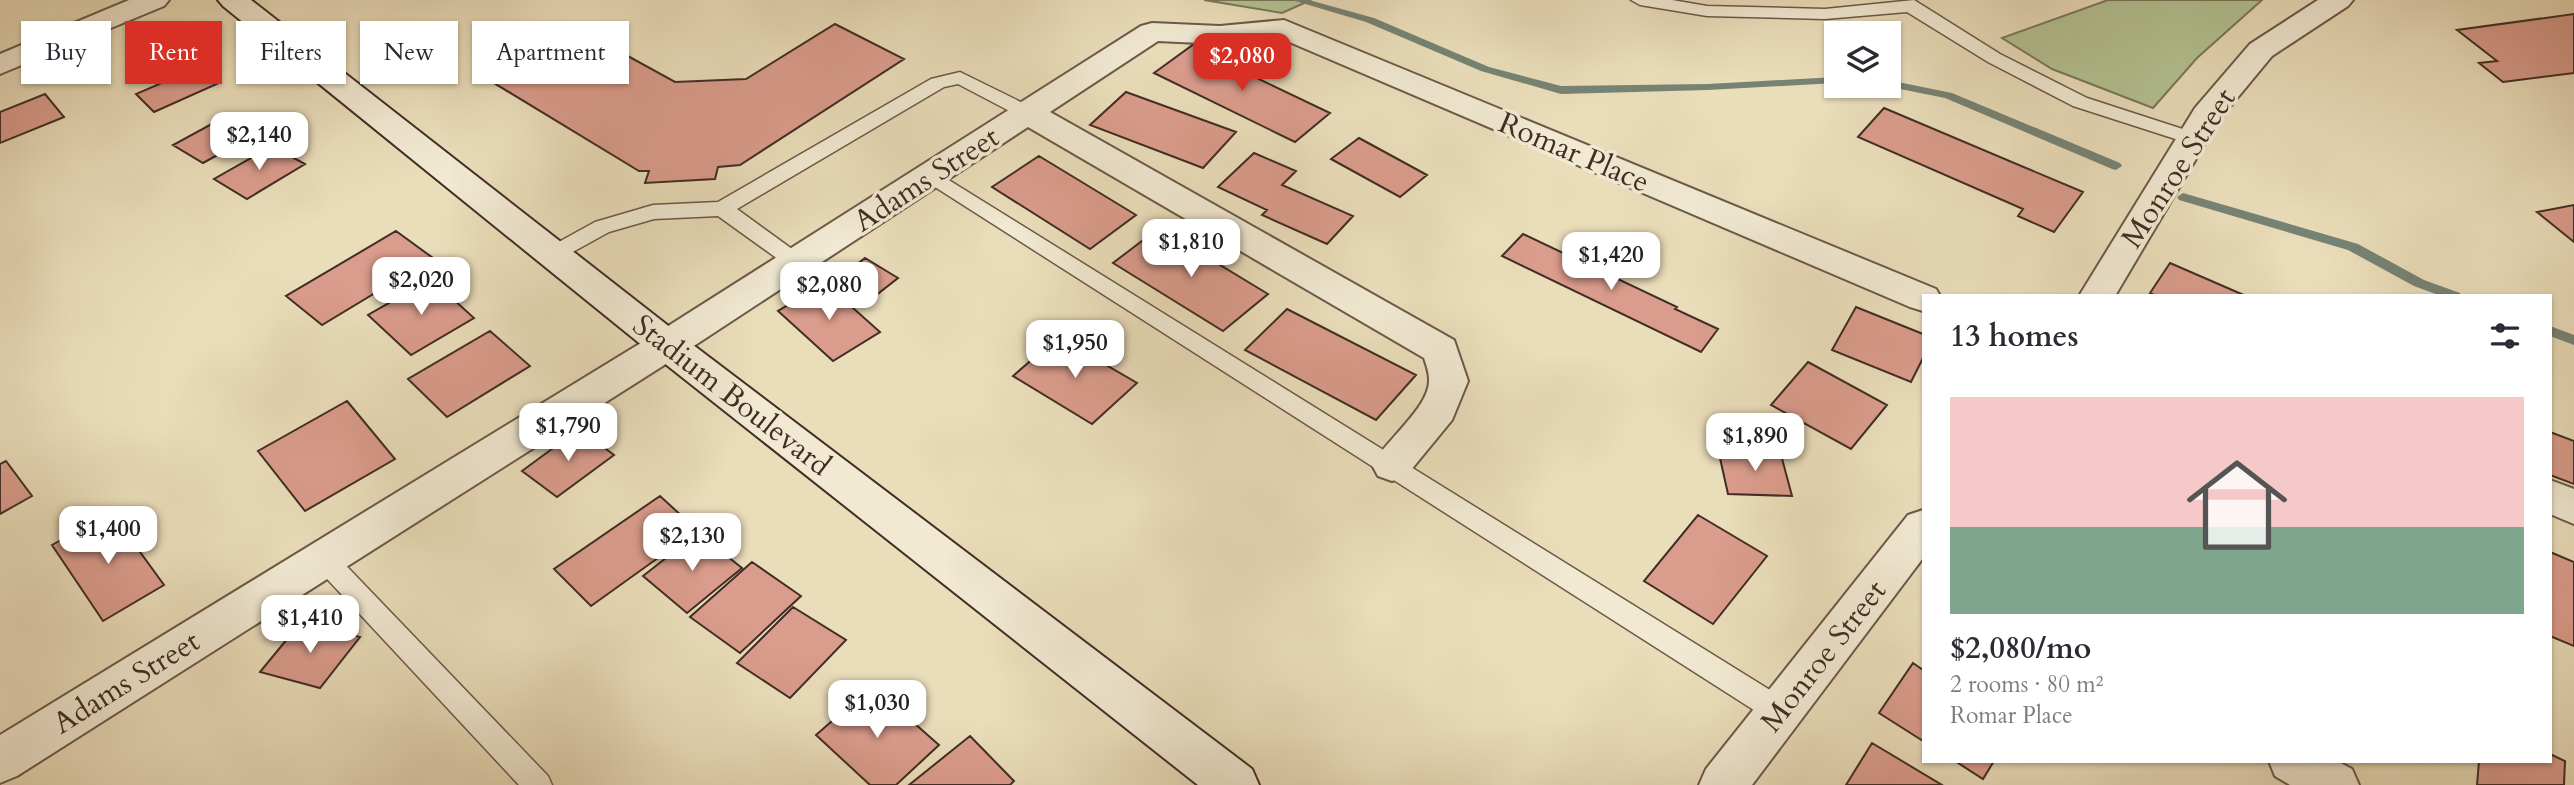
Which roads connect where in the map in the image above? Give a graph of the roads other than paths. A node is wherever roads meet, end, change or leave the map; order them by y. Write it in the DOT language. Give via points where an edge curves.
graph roads {
  1 [pos="154,0"];
  2 [pos="233,0"];
  3 [pos="1640,0"];
  4 [pos="2338,0"];
  5 [pos="1907,3"];
  6 [pos="1220,35"];
  7 [pos="0,65"];
  8 [pos="1028,113"];
  9 [pos="2191,138"];
  10 [pos="931,175"];
  11 [pos="722,209"];
  12 [pos="553,254"];
  13 [pos="796,262"];
  14 [pos="2102,294"];
  15 [pos="1922,298"];
  16 [pos="667,345"];
  17 [pos="1392,465"];
  18 [pos="2552,497"];
  19 [pos="2574,507"];
  20 [pos="1918,544"];
  21 [pos="324,559"];
  22 [pos="1781,712"];
  23 [pos="0,761"];
  24 [pos="2296,763"];
  25 [pos="538,785"];
  26 [pos="1235,785"];
  27 [pos="1723,785"];
  28 [pos="2335,785"];
  1 -- 7 [label="street"];
  2 -- 12 [label="street, Stadium Boulevard"];
  3 -- 5 [label="lane" via="1707,11 1825,14"];
  4 -- 9 [label="street, Monroe Street" via="2261,50"];
  5 -- 9 [label="lane" via="1994,58 2080,102"];
  6 -- 8 [label="street, Adams Street" via="1152,32"];
  6 -- 15 [label="street, Romar Place" via="1284,29"];
  8 -- 10 [label="street, Adams Street"];
  8 -- 11 [label="lane" via="960,78 937,83"];
  8 -- 17 [label="street" via="1441,350 1449,380 1438,410"];
  9 -- 14 [label="street, Monroe Street"];
  10 -- 13 [label="street, Adams Street"];
  10 -- 17 [label="lane"];
  11 -- 12 [label="lane" via="653,212 602,227"];
  11 -- 13 [label="lane"];
  12 -- 16 [label="street, Stadium Boulevard"];
  13 -- 16 [label="street, Adams Street"];
  16 -- 21 [label="street, Adams Street"];
  16 -- 26 [label="street, Stadium Boulevard"];
  17 -- 22 [label="lane"];
  18 -- 19 [label="street"];
  20 -- 22 [label="street, Monroe Street"];
  21 -- 23 [label="street, Adams Street"];
  21 -- 25 [label="lane"];
  22 -- 27 [label="street, Monroe Street"];
  24 -- 28 [label="street"];
}
